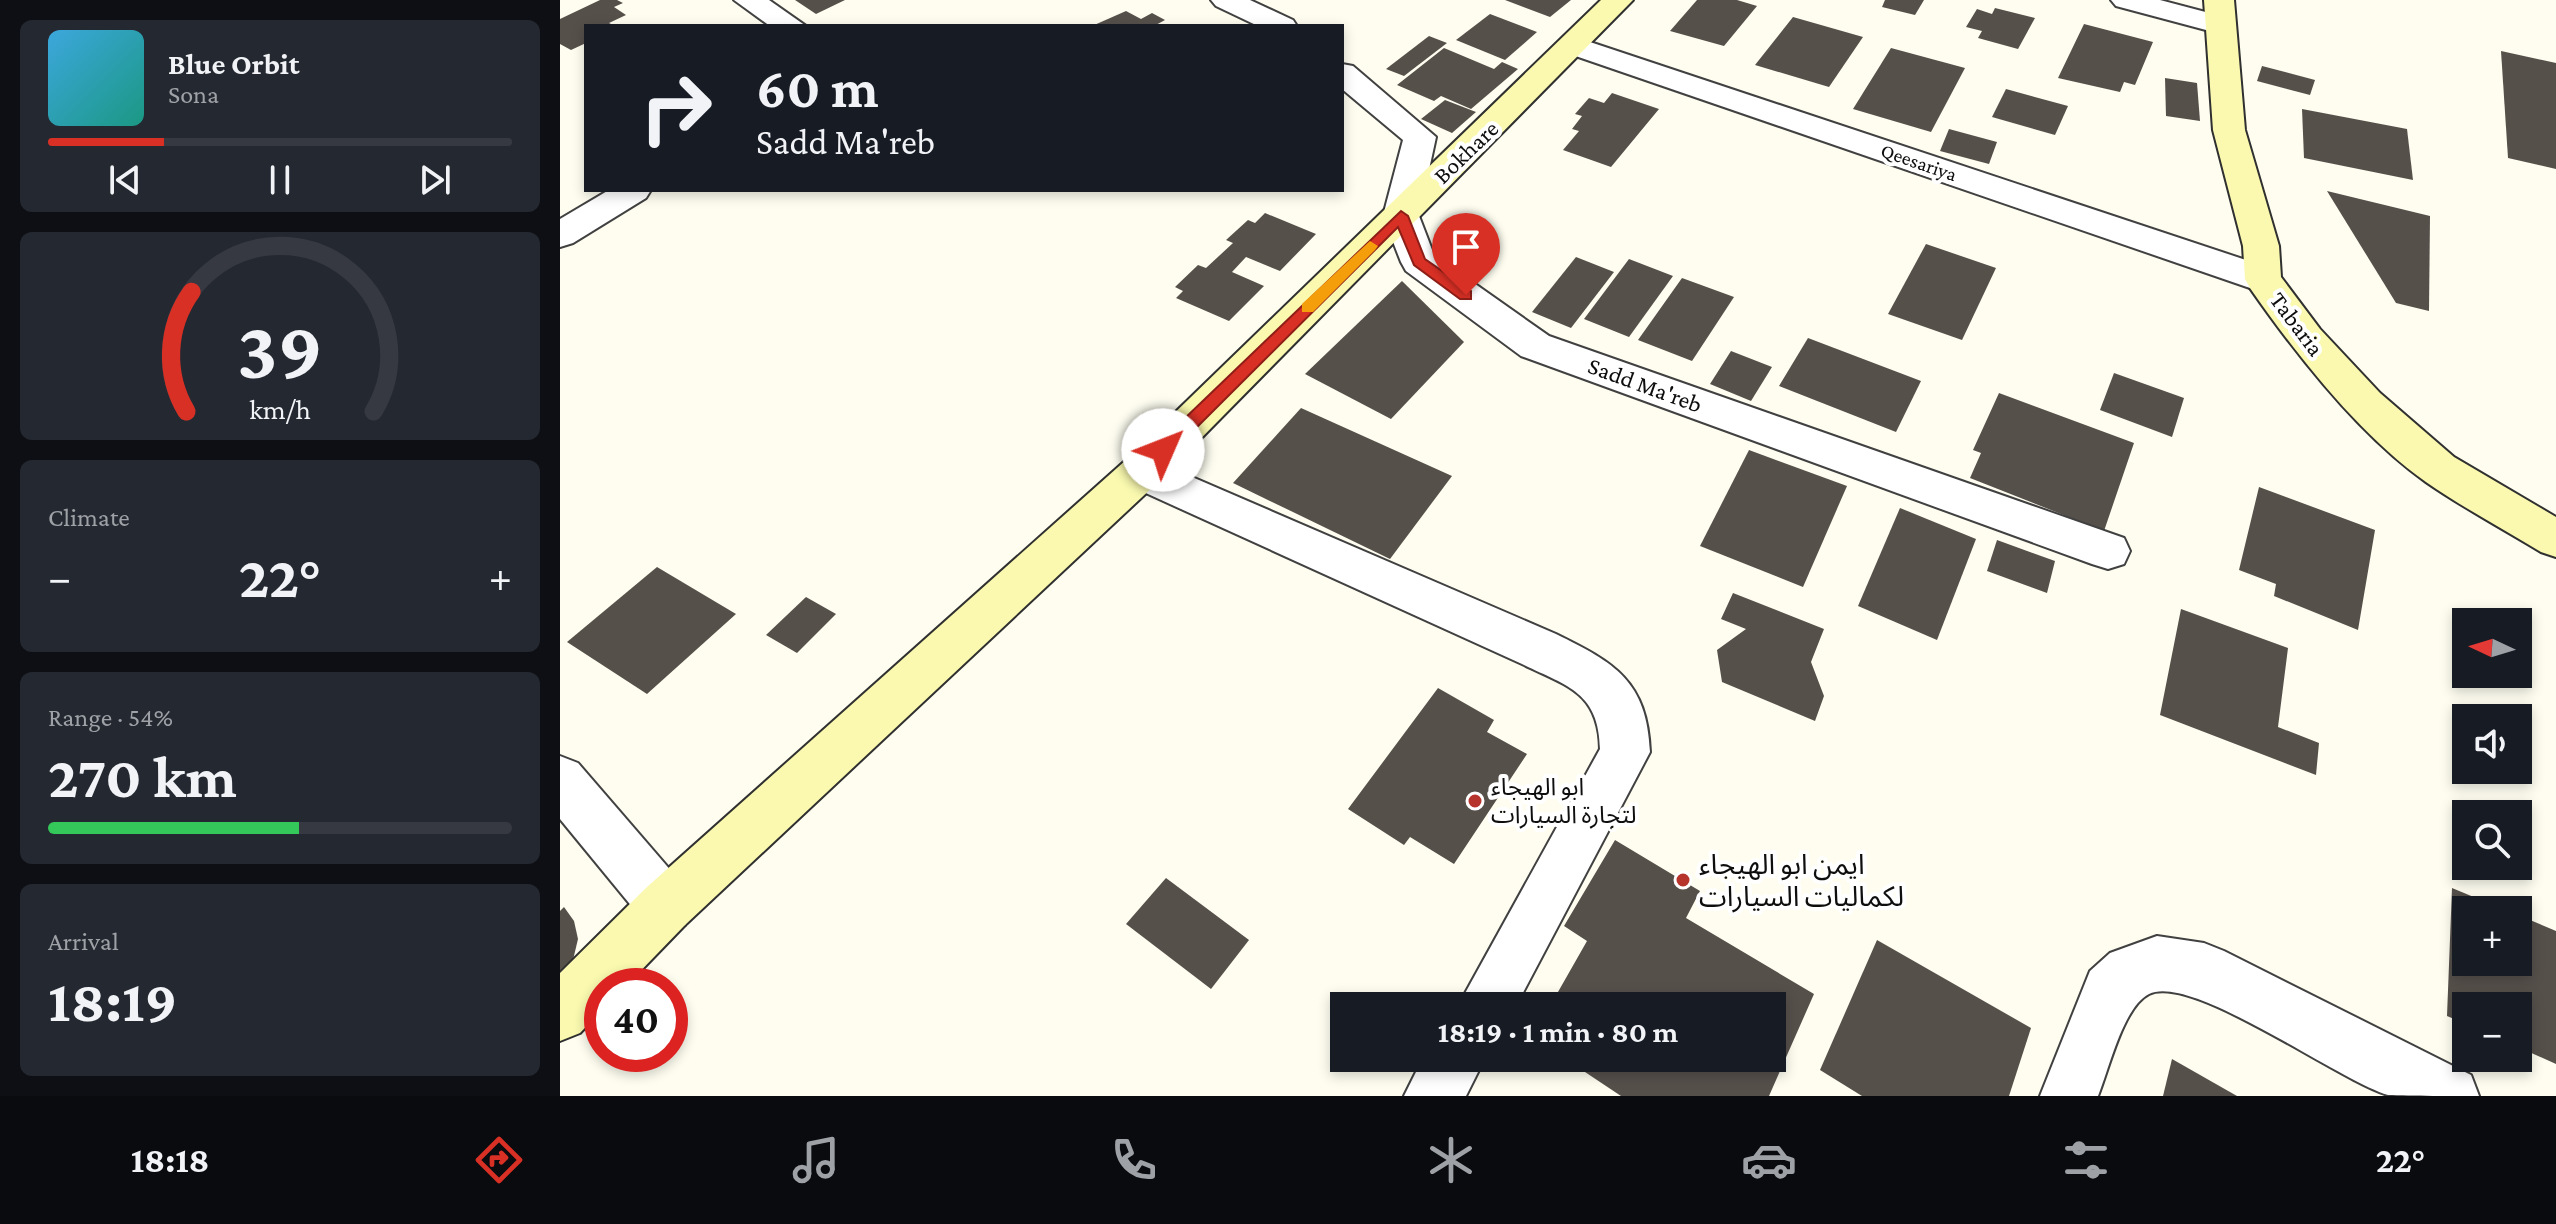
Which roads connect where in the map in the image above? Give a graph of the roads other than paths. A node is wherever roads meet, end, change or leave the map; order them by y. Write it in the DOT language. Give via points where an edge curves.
graph roads {
  1 [pos="749,0"];
  2 [pos="1226,0"];
  3 [pos="1618,0"];
  4 [pos="2126,0"];
  5 [pos="2220,13"];
  6 [pos="788,24"];
  7 [pos="1278,24"];
  8 [pos="1575,46"];
  9 [pos="1344,75"];
  10 [pos="631,192"];
  11 [pos="1401,216"];
  12 [pos="560,235"];
  13 [pos="2263,279"];
  14 [pos="1141,472"];
  15 [pos="2556,539"];
  16 [pos="2108,551"];
  17 [pos="560,780"];
  18 [pos="666,906"];
  19 [pos="1494,992"];
  20 [pos="560,1013"];
  21 [pos="1448,1072"];
  22 [pos="1433,1096"];
  23 [pos="2069,1096"];
  24 [pos="2450,1096"];
  1 -- 6 [label="street"];
  2 -- 7 [label="street"];
  3 -- 8 [label="street, Bokhare"];
  4 -- 5 [label="street"];
  5 -- 13 [label="street, Tabaria" via="2229,130 2261,246"];
  8 -- 11 [label="street, Bokhare"];
  8 -- 13 [label="street, Qeesariya"];
  9 -- 11 [label="street" via="1420,137"];
  10 -- 12 [label="street"];
  11 -- 14 [label="street, Bokhare"];
  11 -- 16 [label="street, Sadd Ma'reb" via="1419,262 1535,346"];
  13 -- 15 [label="street, Tabaria" via="2306,339 2366,404 2439,469"];
  14 -- 18 [label="street, Bokhare"];
  14 -- 19 [label="street" via="1539,649 1601,680 1617,701 1626,726 1625,752"];
  17 -- 18 [label="street"];
  18 -- 20 [label="street, Bokhare"];
  21 -- 22 [label="street"];
  23 -- 24 [label="street" via="2110,991 2130,973 2157,964 2204,971"];
}
